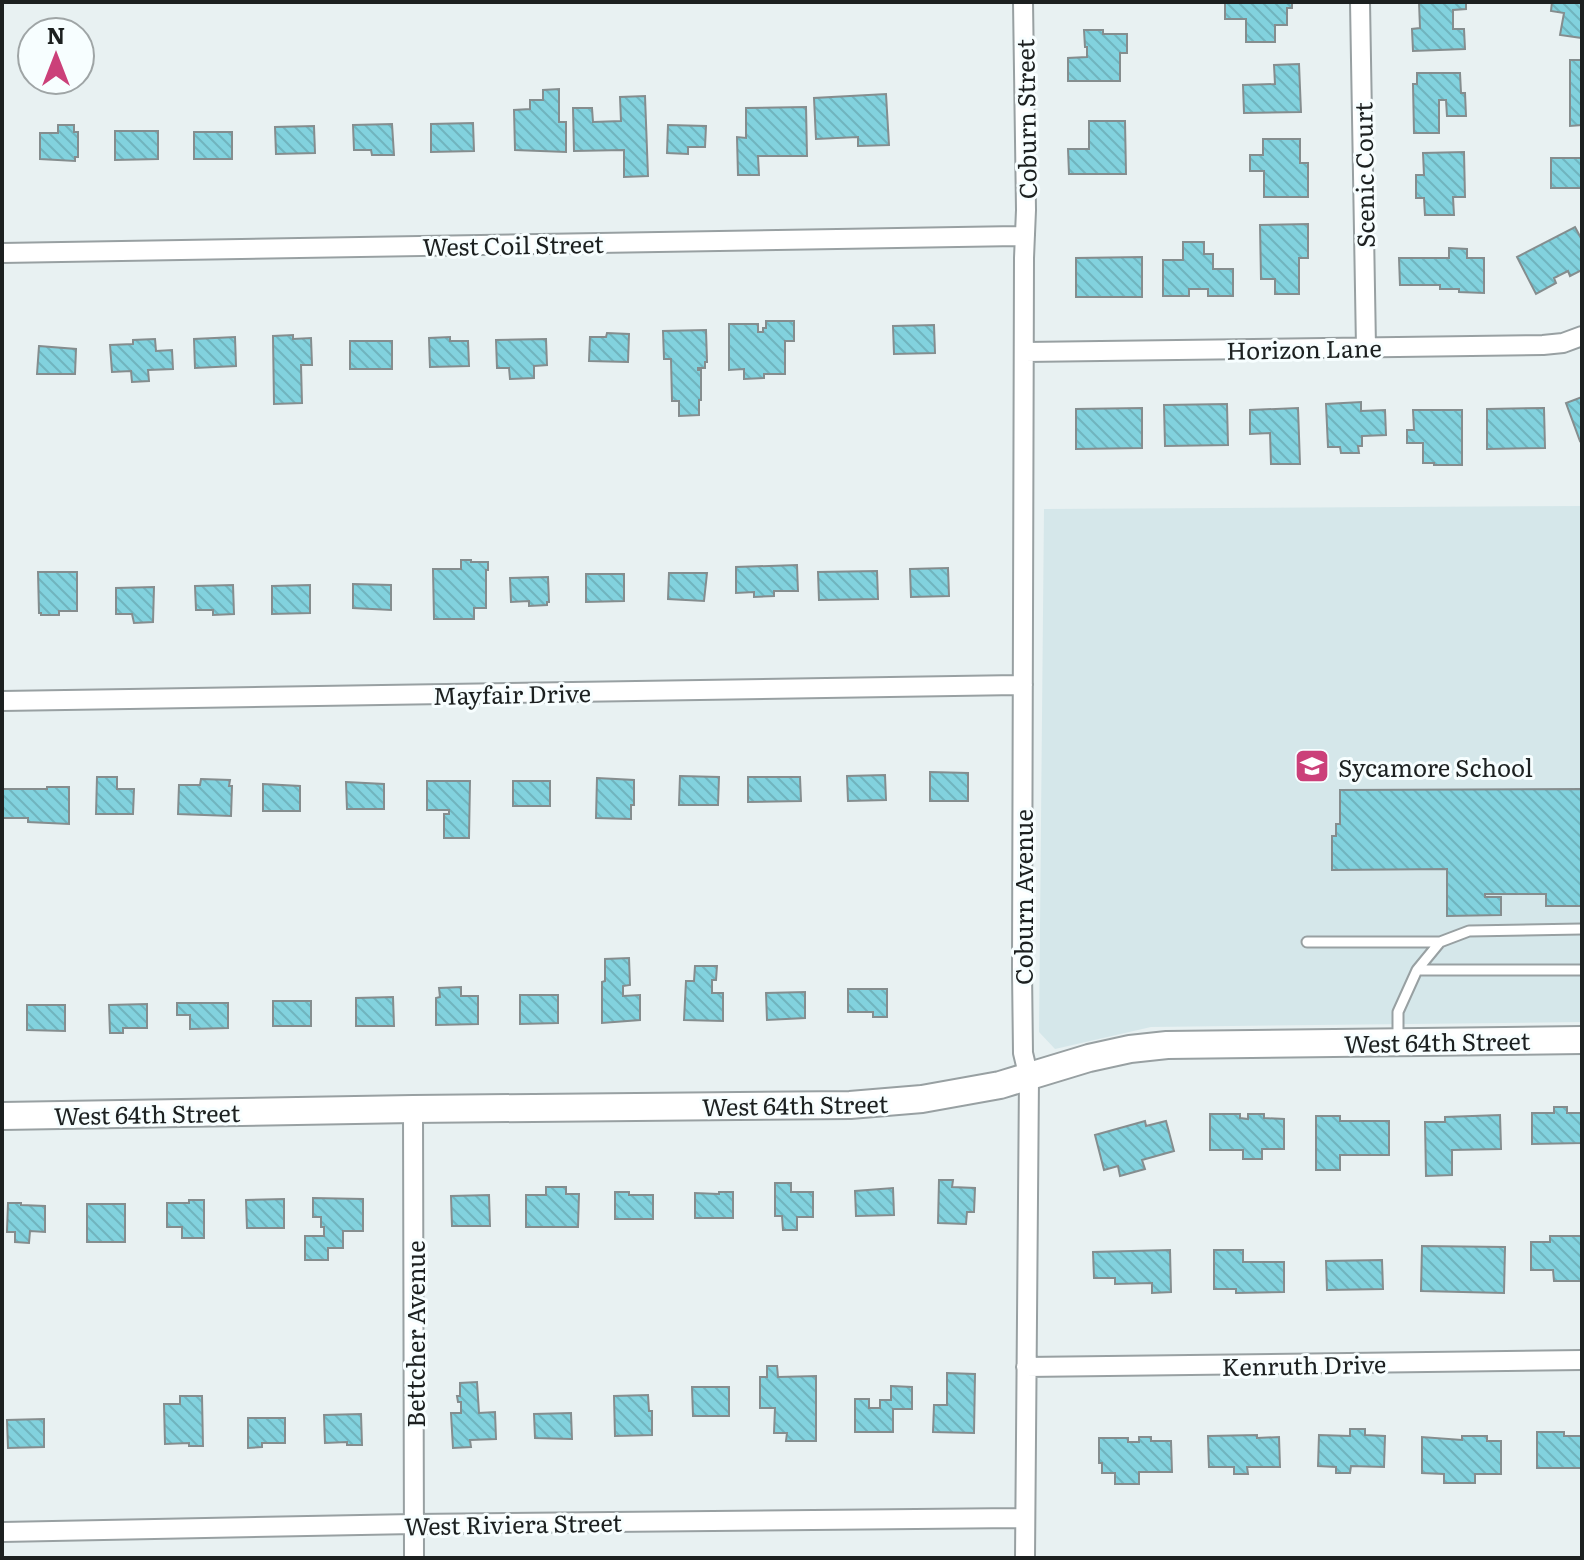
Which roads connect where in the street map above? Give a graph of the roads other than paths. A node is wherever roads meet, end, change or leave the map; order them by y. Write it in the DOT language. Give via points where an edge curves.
graph roads {
  1 [pos="1023,2"];
  2 [pos="1360,2"];
  3 [pos="1025,236"];
  4 [pos="2,253"];
  5 [pos="1582,336"];
  6 [pos="1366,347"];
  7 [pos="1025,352"];
  8 [pos="1023,685"];
  9 [pos="2,701"];
  10 [pos="1582,929"];
  11 [pos="1307,942"];
  12 [pos="1440,942"];
  13 [pos="1417,970"];
  14 [pos="1582,970"];
  15 [pos="1582,1040"];
  16 [pos="1398,1042"];
  17 [pos="1029,1078"];
  18 [pos="413,1109"];
  19 [pos="2,1116"];
  20 [pos="1582,1360"];
  21 [pos="1026,1367"];
  22 [pos="1024,1518"];
  23 [pos="414,1524"];
  24 [pos="2,1532"];
  25 [pos="414,1558"];
  26 [pos="1025,1558"];
  1 -- 3 [label="street, Coburn Street"];
  2 -- 6 [label="street, Scenic Court"];
  3 -- 4 [label="street, West Coil Street"];
  3 -- 7 [label="street, Coburn Avenue"];
  5 -- 6 [label="street, Horizon Lane" via="1543,345"];
  6 -- 7 [label="street, Horizon Lane"];
  7 -- 8 [label="street, Coburn Avenue"];
  8 -- 9 [label="street, Mayfair Drive"];
  8 -- 17 [label="street, Coburn Avenue" via="1023,1053"];
  10 -- 12 [label="lane" via="1469,931"];
  11 -- 12 [label="lane"];
  12 -- 13 [label="lane"];
  13 -- 14 [label="lane"];
  13 -- 16 [label="lane" via="1398,1012"];
  15 -- 16 [label="street, West 64th Street"];
  16 -- 17 [label="street, West 64th Street" via="1167,1045 1089,1058"];
  17 -- 18 [label="street, West 64th Street" via="922,1099 850,1105"];
  17 -- 21 [label="street, Coburn Avenue"];
  18 -- 19 [label="street, West 64th Street"];
  18 -- 23 [label="street, Bettcher Avenue"];
  20 -- 21 [label="street, Kenruth Drive"];
  21 -- 22 [label="street, Coburn Avenue"];
  22 -- 23 [label="street, West Riviera Street"];
  22 -- 26 [label="street, Coburn Avenue"];
  23 -- 24 [label="street, West Riviera Street"];
  23 -- 25 [label="street, Bettcher Avenue"];
}
